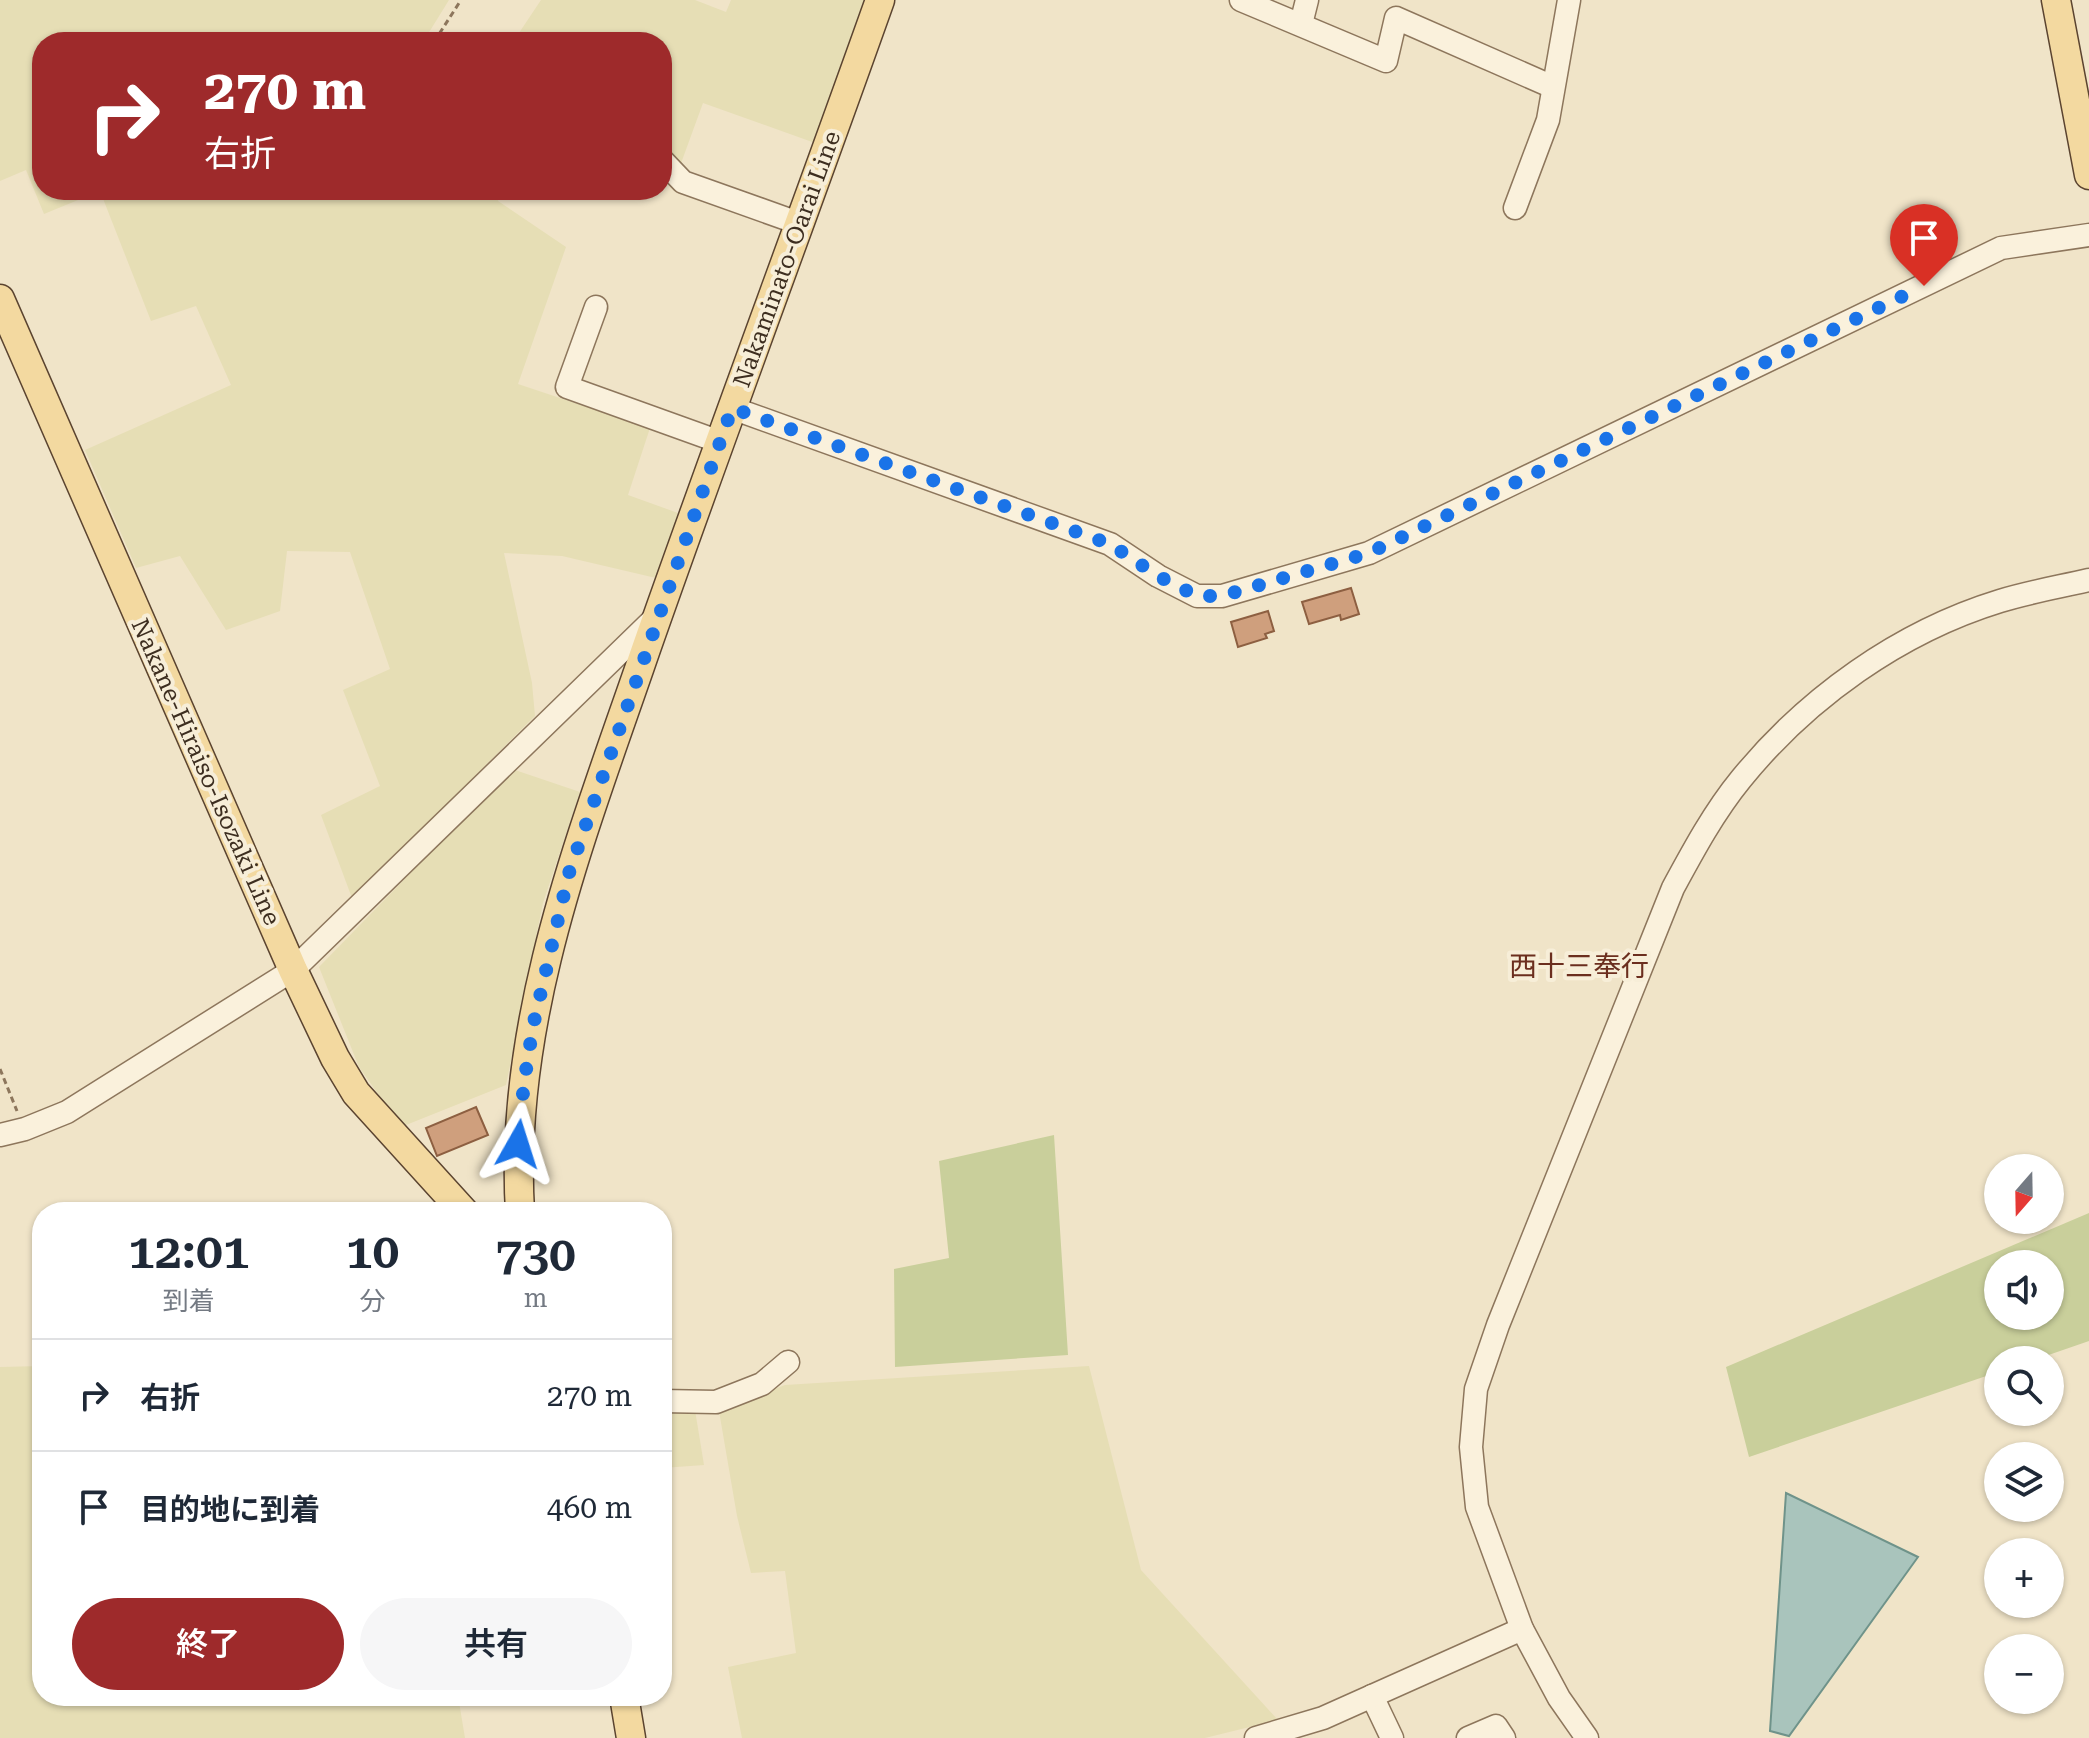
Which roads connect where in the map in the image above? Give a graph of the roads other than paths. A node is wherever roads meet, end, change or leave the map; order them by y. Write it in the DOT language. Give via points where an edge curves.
graph roads {
  1 [pos="880,0"];
  2 [pos="1241,0"];
  3 [pos="1307,0"];
  4 [pos="1569,0"];
  5 [pos="2056,0"];
  6 [pos="1301,24"];
  7 [pos="1553,87"];
  8 [pos="672,170"];
  9 [pos="2089,175"];
  10 [pos="1515,208"];
  11 [pos="801,224"];
  12 [pos="2089,235"];
  13 [pos="0,299"];
  14 [pos="596,307"];
  15 [pos="732,408"];
  16 [pos="720,442"];
  17 [pos="2089,580"];
  18 [pos="658,615"];
  19 [pos="293,970"];
  20 [pos="0,1135"];
  21 [pos="455,1202"];
  22 [pos="520,1202"];
  23 [pos="788,1362"];
  24 [pos="672,1401"];
  25 [pos="1522,1629"];
  26 [pos="1372,1696"];
  27 [pos="626,1706"];
  28 [pos="631,1738"];
  29 [pos="1256,1738"];
  30 [pos="1392,1738"];
  31 [pos="1468,1738"];
  32 [pos="1504,1738"];
  33 [pos="1587,1738"];
  1 -- 11 [label="main road, Nakaminato-Oarai Line"];
  2 -- 6 [label="street"];
  3 -- 6 [label="street"];
  4 -- 7 [label="street"];
  5 -- 9 [label="main road"];
  6 -- 7 [label="street" via="1386,61 1396,18"];
  7 -- 10 [label="street" via="1548,120"];
  8 -- 11 [label="street" via="683,182"];
  11 -- 15 [label="main road, Nakaminato-Oarai Line"];
  12 -- 15 [label="street" via="2001,248 1369,553 1222,596 1197,596 1110,544"];
  13 -- 19 [label="main road, Nakane-Hiraiso-Isozaki Line"];
  14 -- 16 [label="street" via="567,387"];
  15 -- 16 [label="main road, Nakaminato-Oarai Line"];
  16 -- 18 [label="main road, Nakaminato-Oarai Line"];
  17 -- 25 [label="street" via="1999,601 1903,642 1868,664 1779,736 1739,780 1699,840 1667,903 1476,1389 1471,1447 1477,1507"];
  18 -- 19 [label="street"];
  18 -- 22 [label="main road, Nakaminato-Oarai Line" via="557,919 524,1083"];
  19 -- 20 [label="street" via="67,1112"];
  19 -- 21 [label="main road, Nakane-Hiraiso-Isozaki Line" via="356,1093"];
  23 -- 24 [label="street" via="762,1384 716,1402"];
  25 -- 26 [label="street"];
  25 -- 33 [label="street"];
  26 -- 29 [label="street" via="1323,1718"];
  26 -- 30 [label="street"];
  27 -- 28 [label="main road"];
  31 -- 32 [label="street" via="1496,1726"];
}
